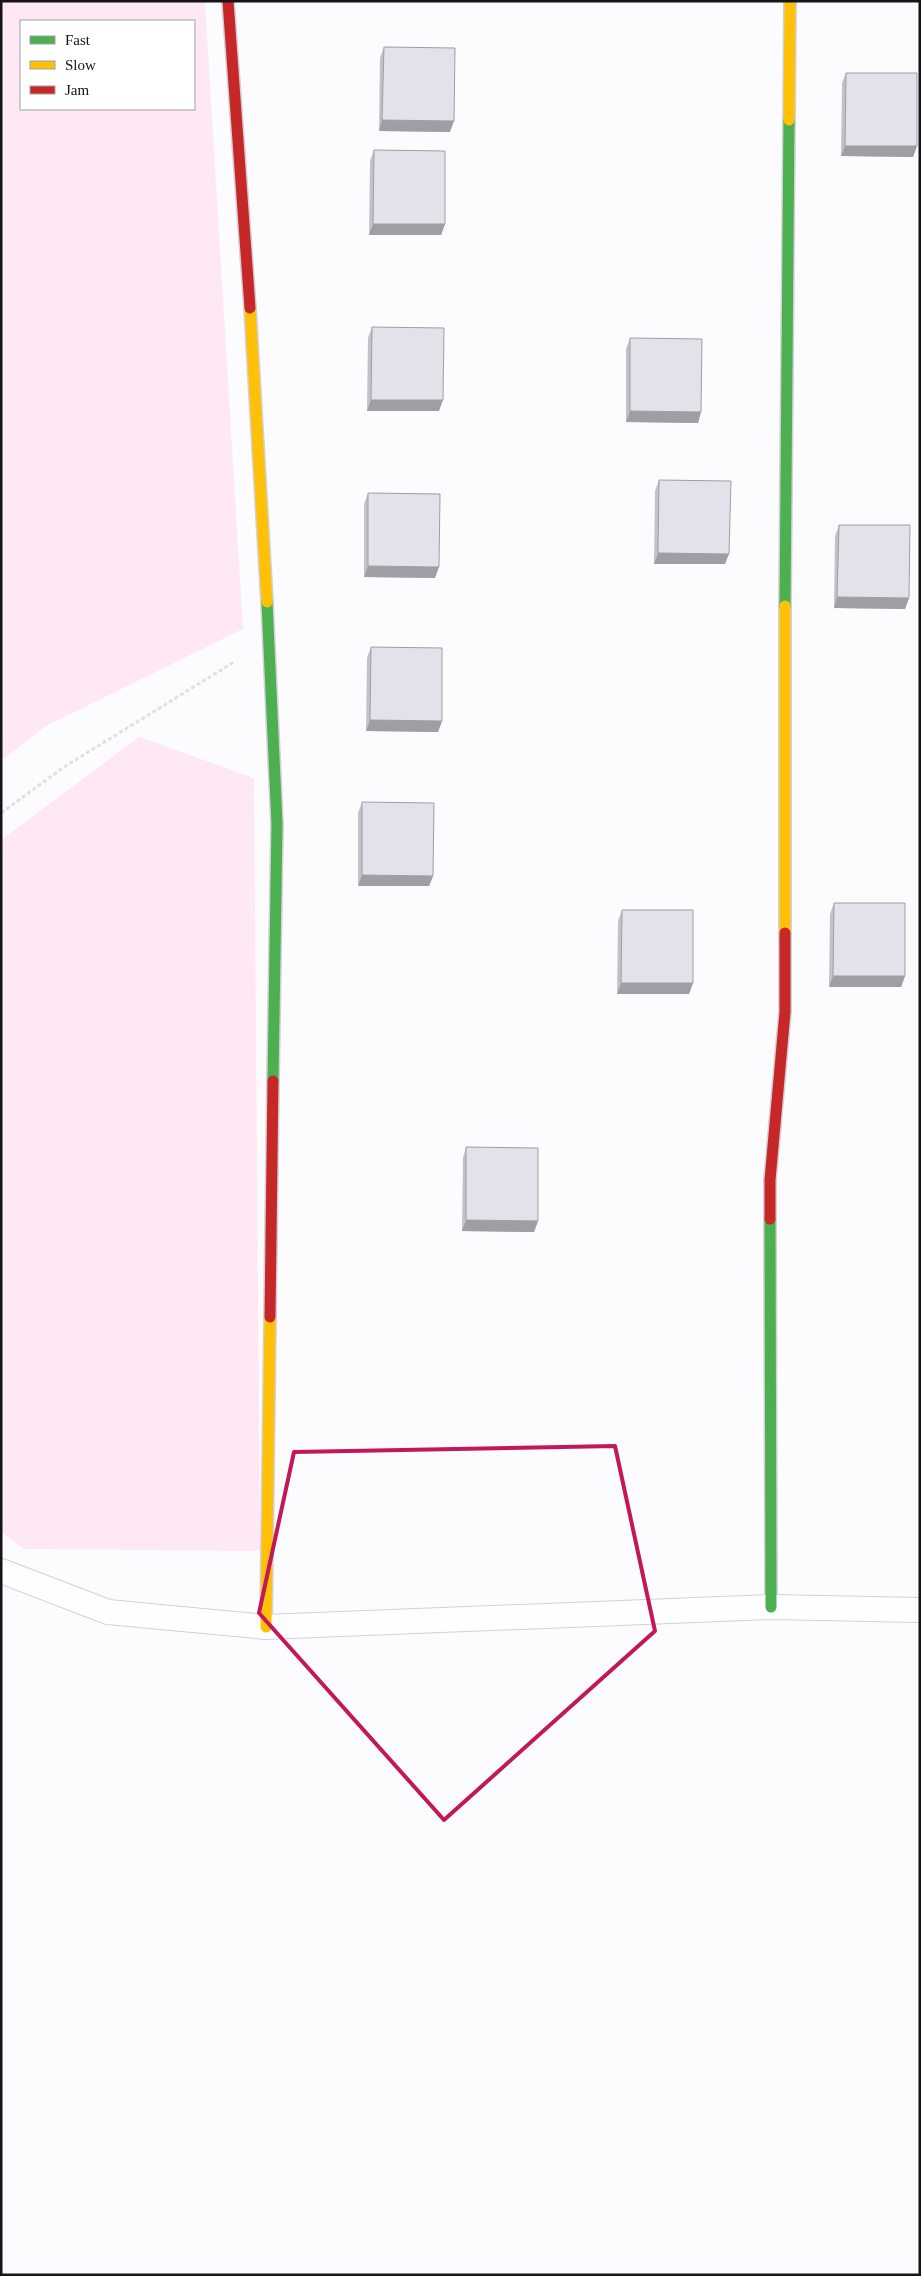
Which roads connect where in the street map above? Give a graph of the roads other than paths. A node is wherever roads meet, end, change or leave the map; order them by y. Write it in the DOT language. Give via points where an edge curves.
graph roads {
  1 [pos="228,1"];
  2 [pos="790,1"];
  3 [pos="1,1571"];
  4 [pos="770,1607"];
  5 [pos="920,1610"];
  6 [pos="266,1626"];
  1 -- 6 [label="street" via="249,297 277,824"];
  2 -- 4 [label="street" via="784,804 786,1012 770,1180"];
  3 -- 6 [label="lane" via="108,1612"];
  4 -- 5 [label="lane"];
  4 -- 6 [label="lane"];
}
